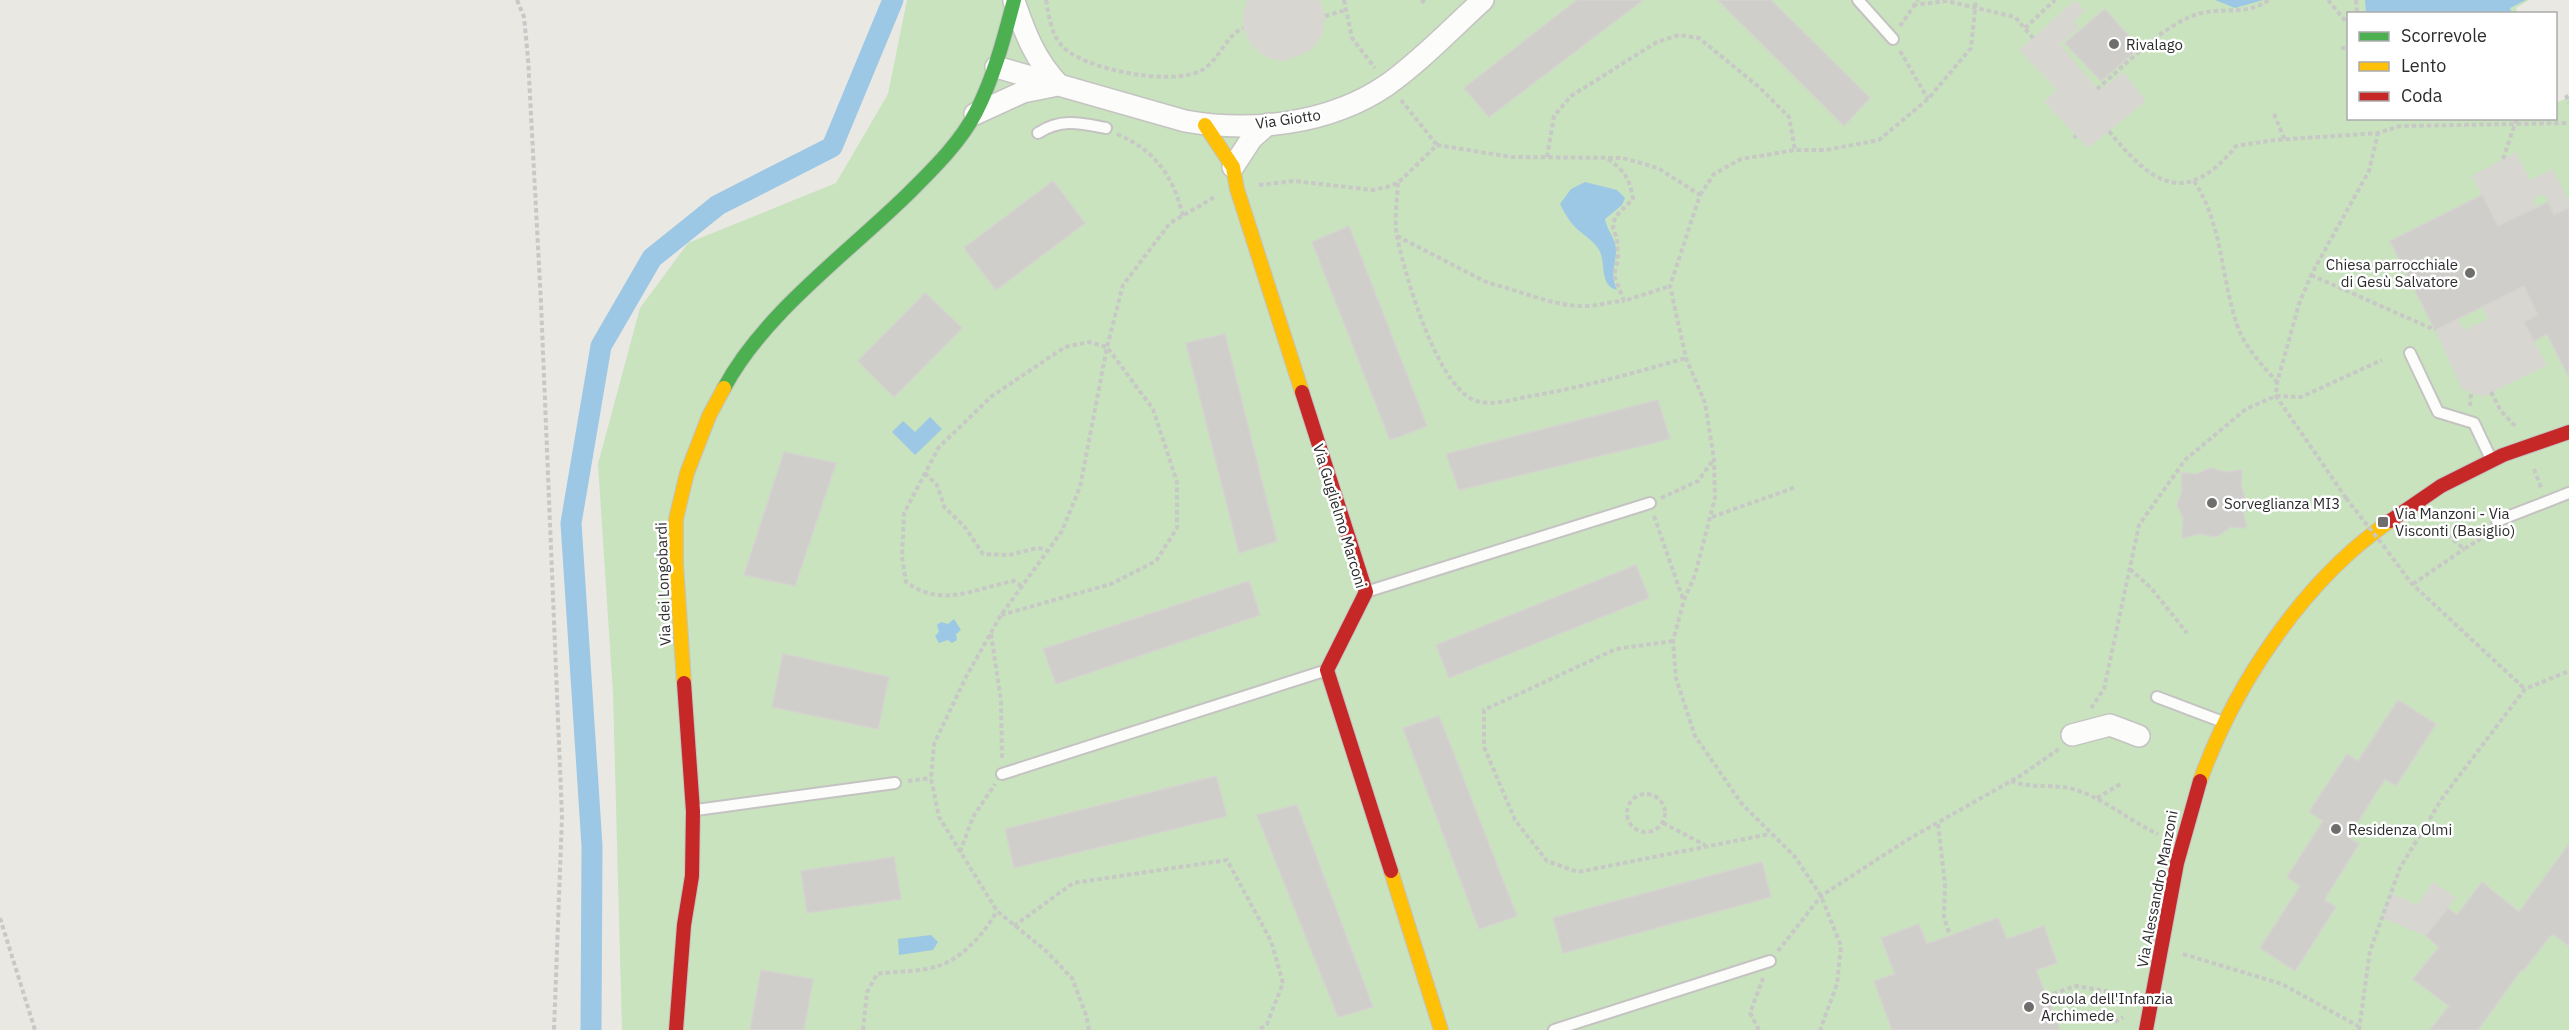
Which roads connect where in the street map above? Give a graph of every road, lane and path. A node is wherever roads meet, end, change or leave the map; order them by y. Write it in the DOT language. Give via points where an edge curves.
graph roads {
  1 [pos="517,0"];
  2 [pos="1014,0"];
  3 [pos="1046,0"];
  4 [pos="1421,0"];
  5 [pos="1483,0"];
  6 [pos="1857,0"];
  7 [pos="1917,0"];
  8 [pos="1976,0"];
  9 [pos="2055,0"];
  10 [pos="2269,0"];
  11 [pos="2328,0"];
  12 [pos="1427,4"];
  13 [pos="1913,6"];
  14 [pos="1974,7"];
  15 [pos="1346,10"];
  16 [pos="1325,16"];
  17 [pos="2347,22"];
  18 [pos="1243,28"];
  19 [pos="2025,28"];
  20 [pos="2033,38"];
  21 [pos="1893,39"];
  22 [pos="2341,48"];
  23 [pos="2347,48"];
  24 [pos="996,67"];
  25 [pos="1059,85"];
  26 [pos="2097,89"];
  27 [pos="2566,95"];
  28 [pos="1928,99"];
  29 [pos="2569,103"];
  30 [pos="975,114"];
  31 [pos="2274,114"];
  32 [pos="2432,120"];
  33 [pos="2516,120"];
  34 [pos="2569,123"];
  35 [pos="1268,124"];
  36 [pos="2437,124"];
  37 [pos="1205,125"];
  38 [pos="2513,125"];
  39 [pos="1106,128"];
  40 [pos="2109,131"];
  41 [pos="1038,133"];
  42 [pos="2378,133"];
  43 [pos="2285,140"];
  44 [pos="1795,150"];
  45 [pos="1547,157"];
  46 [pos="1607,158"];
  47 [pos="2503,159"];
  48 [pos="1233,167"];
  49 [pos="2194,181"];
  50 [pos="1398,183"];
  51 [pos="1237,189"];
  52 [pos="1701,195"];
  53 [pos="1183,216"];
  54 [pos="1397,235"];
  55 [pos="2311,275"];
  56 [pos="1670,286"];
  57 [pos="1623,301"];
  58 [pos="2435,330"];
  59 [pos="1107,347"];
  60 [pos="2410,353"];
  61 [pos="1686,358"];
  62 [pos="2382,360"];
  63 [pos="2277,383"];
  64 [pos="2276,396"];
  65 [pos="2569,432"];
  66 [pos="1714,459"];
  67 [pos="2491,459"];
  68 [pos="925,474"];
  69 [pos="1796,487"];
  70 [pos="2569,493"];
  71 [pos="1650,503"];
  72 [pos="1712,517"];
  73 [pos="2497,521"];
  74 [pos="2410,537"];
  75 [pos="1046,549"];
  76 [pos="2464,549"];
  77 [pos="2130,569"];
  78 [pos="2412,584"];
  79 [pos="1021,586"];
  80 [pos="1366,592"];
  81 [pos="1684,600"];
  82 [pos="1001,615"];
  83 [pos="2187,633"];
  84 [pos="991,634"];
  85 [pos="1673,641"];
  86 [pos="1327,670"];
  87 [pos="2569,671"];
  88 [pos="2524,689"];
  89 [pos="2157,697"];
  90 [pos="2223,722"];
  91 [pos="2072,735"];
  92 [pos="2139,736"];
  93 [pos="1002,774"];
  94 [pos="931,778"];
  95 [pos="2012,781"];
  96 [pos="895,783"];
  97 [pos="2121,783"];
  98 [pos="2097,798"];
  99 [pos="693,811"];
  100 [pos="1663,823"];
  101 [pos="1938,824"];
  102 [pos="1771,834"];
  103 [pos="2163,836"];
  104 [pos="1706,845"];
  105 [pos="959,852"];
  106 [pos="1821,896"];
  107 [pos="998,911"];
  108 [pos="0,918"];
  109 [pos="1014,926"];
  110 [pos="1950,935"];
  111 [pos="2162,950"];
  112 [pos="1770,961"];
  113 [pos="2129,987"];
  114 [pos="2046,996"];
  115 [pos="2359,1028"];
  116 [pos="34,1030"];
  117 [pos="554,1030"];
  118 [pos="676,1030"];
  119 [pos="863,1030"];
  120 [pos="1089,1030"];
  121 [pos="1259,1030"];
  122 [pos="1441,1030"];
  123 [pos="1554,1030"];
  124 [pos="1820,1030"];
  125 [pos="2146,1030"];
  1 -- 117 [label="path" via="524,17 541,303 562,817"];
  2 -- 24 [label="street, Via dei Longobardi"];
  2 -- 25 [label="street" via="1033,53"];
  3 -- 18 [label="path" via="1051,27 1061,45 1079,60 1122,72 1198,72 1220,55 1234,33"];
  4 -- 12 [label="path"];
  5 -- 35 [label="street, Via Giotto" via="1388,84 1351,106 1320,116"];
  6 -- 21 [label="lane"];
  7 -- 13 [label="path"];
  8 -- 14 [label="path"];
  9 -- 19 [label="path"];
  10 -- 26 [label="path" via="2243,12 2203,13 2180,22"];
  11 -- 17 [label="path"];
  13 -- 14 [label="path" via="1947,1"];
  13 -- 21 [label="path"];
  14 -- 19 [label="path" via="2015,17"];
  14 -- 28 [label="path" via="1971,48"];
  15 -- 16 [label="path"];
  19 -- 20 [label="path"];
  21 -- 28 [label="path"];
  22 -- 23 [label="path"];
  24 -- 25 [label="street, Via Giotto"];
  24 -- 30 [label="street, Via dei Longobardi"];
  25 -- 30 [label="street, Via Giotto" via="1023,92"];
  25 -- 37 [label="street, Via Giotto"];
  27 -- 29 [label="path"];
  28 -- 44 [label="path" via="1879,140 1826,150"];
  30 -- 99 [label="street, Via dei Longobardi" via="937,165 765,327 731,375 709,416 687,473 676,519"];
  31 -- 43 [label="path"];
  32 -- 36 [label="path"];
  33 -- 38 [label="path"];
  34 -- 38 [label="path"];
  35 -- 37 [label="street, Via Giotto"];
  35 -- 48 [label="street" via="1252,138"];
  36 -- 38 [label="path"];
  36 -- 42 [label="path" via="2400,126"];
  37 -- 48 [label="street, Via Guglielmo Marconi"];
  38 -- 47 [label="path"];
  39 -- 41 [label="lane" via="1070,121 1050,125"];
  39 -- 53 [label="path" via="1142,148 1163,168 1174,184"];
  40 -- 49 [label="path" via="2146,172 2178,184"];
  42 -- 43 [label="path"];
  42 -- 55 [label="path" via="2369,171"];
  43 -- 49 [label="path" via="2236,147 2219,167"];
  44 -- 45 [label="path" via="1789,117 1760,87 1699,38 1679,35 1657,42 1571,96 1554,116"];
  44 -- 52 [label="path" via="1740,159 1714,174"];
  45 -- 46 [label="path"];
  45 -- 50 [label="path" via="1511,157 1437,145"];
  46 -- 52 [label="path" via="1623,158 1659,168"];
  46 -- 57 [label="path" via="1622,169 1631,183 1633,199 1615,218 1613,228 1618,260 1614,275"];
  48 -- 51 [label="street, Via Guglielmo Marconi"];
  49 -- 63 [label="path" via="2214,222 2236,323"];
  50 -- 51 [label="path" via="1373,190 1294,181"];
  50 -- 54 [label="path"];
  51 -- 53 [label="path" via="1218,195"];
  51 -- 80 [label="street, Via Guglielmo Marconi"];
  52 -- 56 [label="path"];
  53 -- 59 [label="path" via="1170,223 1123,285"];
  54 -- 57 [label="path" via="1488,284 1521,295 1587,306"];
  54 -- 61 [label="path" via="1438,358 1460,392 1479,402 1596,385"];
  55 -- 58 [label="path"];
  55 -- 63 [label="path"];
  56 -- 57 [label="path"];
  56 -- 61 [label="path"];
  59 -- 68 [label="path" via="1089,342 1065,347 1016,378 939,447"];
  59 -- 75 [label="path" via="1080,487 1062,531"];
  59 -- 82 [label="path" via="1153,409 1177,482 1177,528 1156,561 1111,584"];
  60 -- 67 [label="lane" via="2438,412 2474,423"];
  61 -- 66 [label="path" via="1705,403"];
  62 -- 64 [label="path" via="2301,397"];
  63 -- 64 [label="path"];
  64 -- 77 [label="path" via="2246,410 2185,460 2139,525"];
  64 -- 78 [label="path, bridge" via="2346,498"];
  65 -- 67 [label="street, Via Alessandro Manzoni"];
  66 -- 71 [label="path" via="1698,481"];
  66 -- 72 [label="path"];
  67 -- 90 [label="street, Via Alessandro Manzoni" via="2434,489 2357,547 2301,602 2254,667"];
  68 -- 75 [label="path" via="937,485 945,508 964,526 982,554 1009,555"];
  68 -- 79 [label="path" via="904,513 902,557 906,582 935,596 961,595 1014,581"];
  69 -- 72 [label="path"];
  70 -- 73 [label="lane"];
  71 -- 80 [label="lane"];
  71 -- 81 [label="path"];
  72 -- 81 [label="path"];
  73 -- 76 [label="path" via="2496,530"];
  74 -- 76 [label="path" via="2425,531 2443,531"];
  75 -- 79 [label="path"];
  76 -- 78 [label="path"];
  77 -- 83 [label="path" via="2151,588"];
  77 -- 91 [label="path" via="2104,689"];
  78 -- 88 [label="path"];
  79 -- 82 [label="path"];
  80 -- 86 [label="street, Via Guglielmo Marconi"];
  81 -- 85 [label="path"];
  82 -- 84 [label="path"];
  84 -- 93 [label="path" via="1001,701"];
  84 -- 94 [label="path" via="934,744"];
  85 -- 102 [label="path" via="1676,678 1695,736 1742,804"];
  85 -- 104 [label="path" via="1616,649 1484,710 1484,747 1515,820 1547,861 1578,872"];
  86 -- 93 [label="lane"];
  86 -- 122 [label="street"];
  87 -- 88 [label="path"];
  88 -- 115 [label="path" via="2443,797 2400,868 2370,951"];
  89 -- 90 [label="lane"];
  90 -- 111 [label="street, Via Alessandro Manzoni" via="2188,816"];
  91 -- 92 [label="street" via="2110,725"];
  91 -- 95 [label="path" via="2065,745"];
  93 -- 105 [label="path" via="973,817"];
  94 -- 96 [label="path"];
  94 -- 105 [label="path" via="939,817"];
  95 -- 98 [label="path" via="2073,789"];
  95 -- 101 [label="path"];
  96 -- 99 [label="lane"];
  97 -- 98 [label="path"];
  98 -- 103 [label="path" via="2133,823"];
  99 -- 118 [label="street, Via dei Longobardi" via="692,876"];
  100 -- 100 [label="path" via="1664,808 1657,798 1641,795 1632,800 1627,814 1632,827 1651,832"];
  100 -- 104 [label="path"];
  101 -- 106 [label="path"];
  101 -- 110 [label="path" via="1945,884 1944,918"];
  102 -- 104 [label="path"];
  102 -- 106 [label="path" via="1795,857"];
  105 -- 107 [label="path"];
  106 -- 124 [label="path" via="1841,946 1837,984"];
  107 -- 109 [label="path"];
  107 -- 119 [label="path" via="970,946 941,965 877,974 865,998"];
  108 -- 116 [label="path"];
  109 -- 120 [label="path" via="1072,978"];
  109 -- 121 [label="path" via="1073,883 1227,860 1271,941 1283,983 1267,1024"];
  111 -- 115 [label="path" via="2282,984"];
  111 -- 125 [label="street, Via Alessandro Manzoni"];
  112 -- 123 [label="lane"];
  113 -- 114 [label="path" via="2128,996 2076,987"];
}
